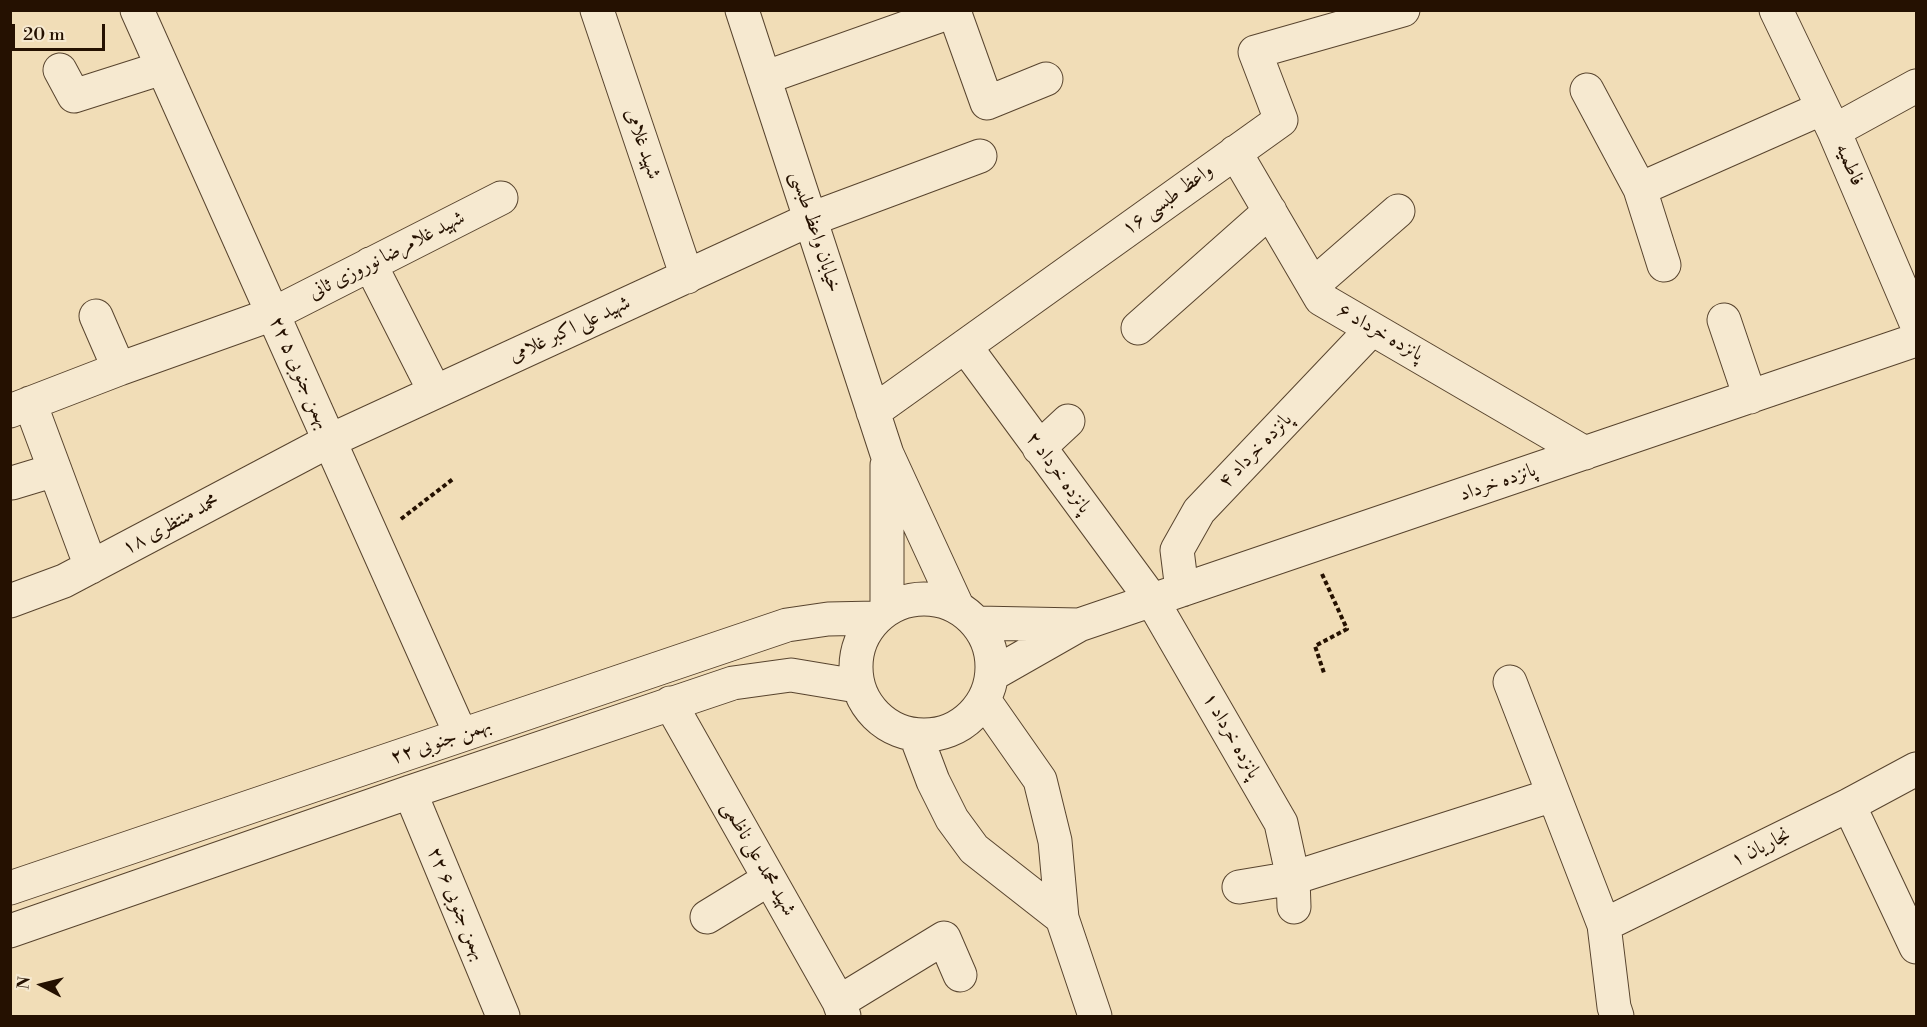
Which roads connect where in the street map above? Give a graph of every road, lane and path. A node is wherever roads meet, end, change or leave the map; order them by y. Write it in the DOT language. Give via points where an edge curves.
graph roads {
  1 [pos="137,10"];
  2 [pos="597,10"];
  3 [pos="742,10"];
  4 [pos="1776,10"];
  5 [pos="955,11"];
  6 [pos="1381,13"];
  7 [pos="162,68"];
  8 [pos="60,70"];
  9 [pos="764,78"];
  10 [pos="1046,79"];
  11 [pos="1917,86"];
  12 [pos="1587,90"];
  13 [pos="1829,119"];
  14 [pos="1235,152"];
  15 [pos="980,156"];
  16 [pos="1640,189"];
  17 [pos="501,198"];
  18 [pos="1270,211"];
  19 [pos="1398,211"];
  20 [pos="811,219"];
  21 [pos="370,264"];
  22 [pos="1664,265"];
  23 [pos="687,276"];
  24 [pos="1312,285"];
  25 [pos="273,314"];
  26 [pos="96,316"];
  27 [pos="1724,320"];
  28 [pos="1917,322"];
  29 [pos="1138,328"];
  30 [pos="1372,329"];
  31 [pos="1917,340"];
  32 [pos="965,346"];
  33 [pos="119,369"];
  34 [pos="435,392"];
  35 [pos="1750,397"];
  36 [pos="20,407"];
  37 [pos="873,412"];
  38 [pos="1068,422"];
  39 [pos="329,441"];
  40 [pos="1039,448"];
  41 [pos="1585,453"];
  42 [pos="887,454"];
  43 [pos="55,470"];
  44 [pos="453,479"];
  45 [pos="12,483"];
  46 [pos="374,540"];
  47 [pos="1309,547"];
  48 [pos="91,567"];
  49 [pos="1182,590"];
  50 [pos="1152,600"];
  51 [pos="10,601"];
  52 [pos="882,614"];
  53 [pos="967,615"];
  54 [pos="1078,625"];
  55 [pos="1324,673"];
  56 [pos="1510,682"];
  57 [pos="857,686"];
  58 [pos="988,687"];
  59 [pos="670,703"];
  60 [pos="461,735"];
  61 [pos="916,736"];
  62 [pos="1917,769"];
  63 [pos="410,792"];
  64 [pos="1553,795"];
  65 [pos="1849,805"];
  66 [pos="162,837"];
  67 [pos="176,874"];
  68 [pos="770,879"];
  69 [pos="1239,887"];
  70 [pos="10,888"];
  71 [pos="1294,892"];
  72 [pos="708,917"];
  73 [pos="1062,918"];
  74 [pos="1604,925"];
  75 [pos="10,931"];
  76 [pos="1917,946"];
  77 [pos="960,975"];
  78 [pos="841,1009"];
  79 [pos="503,1017"];
  80 [pos="1095,1017"];
  81 [pos="1617,1017"];
  1 -- 7 [label="street, ۲۲ بهمن جنوبی ۵"];
  2 -- 23 [label="street, شهید غلامی"];
  3 -- 9 [label="street, خیابان واعظ طبسی"];
  4 -- 13 [label="street, فاطمیه"];
  5 -- 9 [label="street"];
  5 -- 10 [label="street" via="987,103"];
  6 -- 14 [label="street, واعظ طبسی ۱۶" via="1255,52 1281,120"];
  7 -- 8 [label="street" via="74,96"];
  7 -- 25 [label="street, ۲۲ بهمن جنوبی ۵"];
  9 -- 20 [label="street, خیابان واعظ طبسی"];
  11 -- 13 [label="street"];
  12 -- 16 [label="street"];
  13 -- 16 [label="street"];
  13 -- 28 [label="street, فاطمیه"];
  14 -- 18 [label="street, پانزده خرداد ۶"];
  14 -- 32 [label="street, واعظ طبسی ۱۶"];
  15 -- 20 [label="street, شهید علی اکبر غلامی"];
  16 -- 22 [label="street"];
  17 -- 21 [label="street, شهید غلامرضا نوروزی ثانی"];
  18 -- 24 [label="street, پانزده خرداد ۶"];
  18 -- 29 [label="street"];
  19 -- 24 [label="street"];
  20 -- 23 [label="street, شهید علی اکبر غلامی"];
  20 -- 37 [label="street, خیابان واعظ طبسی"];
  21 -- 25 [label="street, شهید غلامرضا نوروزی ثانی"];
  21 -- 34 [label="street"];
  23 -- 34 [label="street, شهید علی اکبر غلامی"];
  24 -- 30 [label="street, پانزده خرداد ۶" via="1321,299"];
  25 -- 33 [label="street, شهید غلامرضا نوروزی ثانی"];
  25 -- 39 [label="street, ۲۲ بهمن جنوبی ۵"];
  26 -- 33 [label="street"];
  27 -- 35 [label="street"];
  30 -- 41 [label="street, پانزده خرداد ۶"];
  30 -- 49 [label="street, پانزده خرداد ۴" via="1199,511 1177,550"];
  31 -- 35 [label="street, پانزده خرداد"];
  32 -- 37 [label="street, واعظ طبسی ۱۶"];
  32 -- 40 [label="street, پانزده خرداد ۲"];
  33 -- 36 [label="street, شهید غلامرضا نوروزی ثانی"];
  34 -- 39 [label="street, شهید علی اکبر غلامی"];
  35 -- 41 [label="street, پانزده خرداد"];
  36 -- 43 [label="street"];
  37 -- 42 [label="street, خیابان واعظ طبسی"];
  38 -- 40 [label="street"];
  39 -- 46 [label="street, ۲۲ بهمن جنوبی ۵"];
  39 -- 48 [label="street, محمد منتظری ۱۸"];
  40 -- 50 [label="street, پانزده خرداد ۲"];
  41 -- 47 [label="street, پانزده خرداد"];
  42 -- 52 [label="street"];
  42 -- 53 [label="street"];
  43 -- 45 [label="street"];
  43 -- 48 [label="street"];
  44 -- 46 [label="path"];
  46 -- 60 [label="street, ۲۲ بهمن جنوبی ۵"];
  47 -- 49 [label="street, پانزده خرداد"];
  47 -- 55 [label="path" via="1347,629 1315,646"];
  48 -- 51 [label="street, محمد منتظری ۱۸"];
  49 -- 50 [label="street, پانزده خرداد"];
  50 -- 54 [label="street, پانزده خرداد"];
  50 -- 71 [label="street, پانزده خرداد ۱" via="1281,823"];
  52 -- 53 [label="street" via="904,600 931,598"];
  52 -- 57 [label="street" via="863,633 855,659"];
  52 -- 60 [label="street, ۲۲ بهمن جنوبی" via="787,626"];
  53 -- 54 [label="street"];
  53 -- 58 [label="street" via="990,647"];
  54 -- 58 [label="street"];
  56 -- 64 [label="street"];
  57 -- 59 [label="street, ۲۲ بهمن جنوبی" via="791,675 733,682"];
  57 -- 61 [label="street" via="870,710 891,728"];
  58 -- 61 [label="street" via="967,721 943,733"];
  58 -- 73 [label="street" via="1040,780 1055,841"];
  59 -- 63 [label="street, ۲۲ بهمن جنوبی"];
  59 -- 68 [label="street, شهید محمد علی ناظمی"];
  60 -- 66 [label="street, ۲۲ بهمن جنوبی"];
  61 -- 73 [label="street" via="952,819 974,849"];
  62 -- 65 [label="street, نجاریان ۱"];
  63 -- 67 [label="street, ۲۲ بهمن جنوبی"];
  63 -- 79 [label="street, ۲۲ بهمن جنوبی ۶"];
  64 -- 71 [label="street"];
  64 -- 74 [label="street"];
  65 -- 74 [label="street, نجاریان ۱"];
  65 -- 76 [label="street"];
  66 -- 67 [label="street"];
  66 -- 70 [label="street, ۲۲ بهمن جنوبی"];
  67 -- 75 [label="street, ۲۲ بهمن جنوبی"];
  68 -- 72 [label="street"];
  68 -- 78 [label="street, شهید محمد علی ناظمی"];
  69 -- 71 [label="street"];
  73 -- 80 [label="street"];
  74 -- 81 [label="street"];
  77 -- 78 [label="street" via="944,938"];
}
